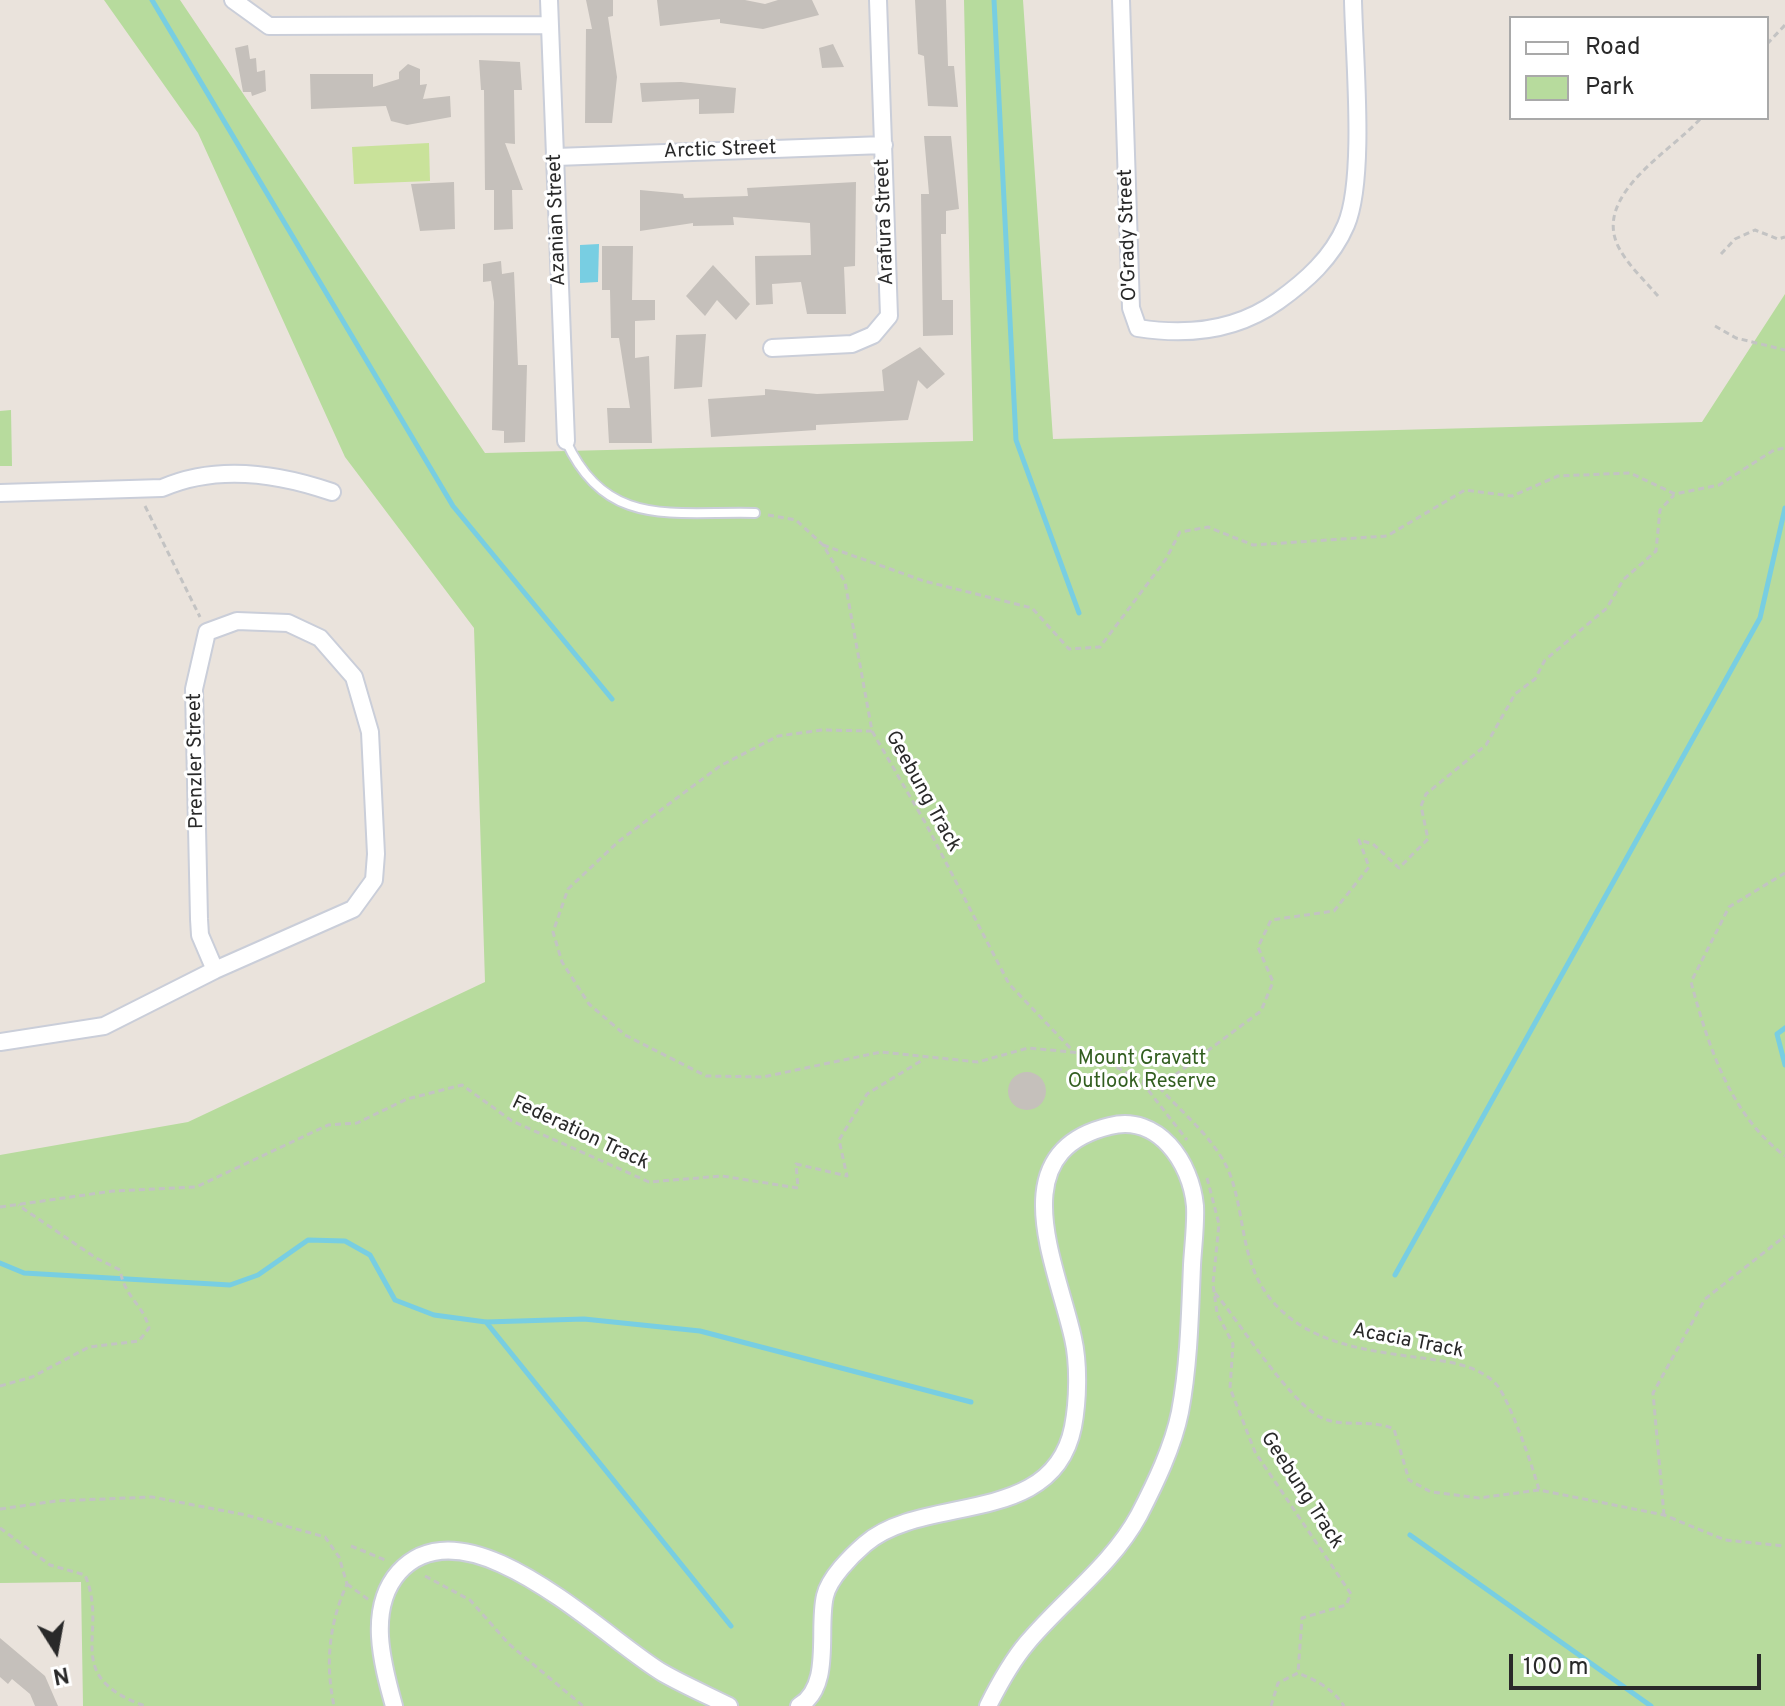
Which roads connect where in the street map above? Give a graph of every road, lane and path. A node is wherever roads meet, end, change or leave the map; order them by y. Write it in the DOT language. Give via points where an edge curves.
graph roads {
  1 [pos="233,0"];
  2 [pos="549,0"];
  3 [pos="878,0"];
  4 [pos="1121,0"];
  5 [pos="1353,0"];
  6 [pos="550,25"];
  7 [pos="1785,25"];
  8 [pos="1769,42"];
  9 [pos="1699,120"];
  10 [pos="884,145"];
  11 [pos="556,157"];
  12 [pos="1785,237"];
  13 [pos="1721,254"];
  14 [pos="1658,296"];
  15 [pos="1715,326"];
  16 [pos="772,348"];
  17 [pos="1785,350"];
  18 [pos="566,441"];
  19 [pos="1785,448"];
  20 [pos="137,489"];
  21 [pos="332,492"];
  22 [pos="0,493"];
  23 [pos="1675,494"];
  24 [pos="755,513"];
  25 [pos="823,545"];
  26 [pos="207,632"];
  27 [pos="872,731"];
  28 [pos="1785,873"];
  29 [pos="215,970"];
  30 [pos="0,1042"];
  31 [pos="924,1059"];
  32 [pos="1141,1081"];
  33 [pos="1159,1087"];
  34 [pos="1785,1156"];
  35 [pos="18,1205"];
  36 [pos="0,1207"];
  37 [pos="1785,1236"];
  38 [pos="0,1386"];
  39 [pos="1539,1490"];
  40 [pos="0,1509"];
  41 [pos="1664,1515"];
  42 [pos="0,1528"];
  43 [pos="351,1546"];
  44 [pos="1785,1546"];
  45 [pos="403,1568"];
  46 [pos="1298,1673"];
  47 [pos="145,1706"];
  48 [pos="334,1706"];
  49 [pos="394,1706"];
  50 [pos="583,1706"];
  51 [pos="729,1706"];
  52 [pos="799,1706"];
  53 [pos="988,1706"];
  54 [pos="1271,1706"];
  55 [pos="1344,1706"];
  1 -- 6 [label="street" via="269,26"];
  2 -- 6 [label="street, Azanian Street"];
  3 -- 10 [label="street, Arafura Street"];
  4 -- 5 [label="street, O'Grady Street" via="1131,308 1138,328 1162,332 1222,329 1263,312 1301,285 1330,254 1347,222 1356,163"];
  6 -- 11 [label="street, Azanian Street"];
  7 -- 8 [label="path"];
  9 -- 14 [label="path" via="1634,176 1613,218 1618,247"];
  10 -- 11 [label="street, Arctic Street"];
  10 -- 16 [label="street, Arafura Street" via="889,316 873,335 852,344"];
  11 -- 18 [label="street, Azanian Street"];
  12 -- 13 [label="path" via="1755,230 1735,239"];
  15 -- 17 [label="path" via="1736,338"];
  18 -- 24 [label="lane" via="588,480 613,501 640,510"];
  19 -- 23 [label="path" via="1719,485"];
  20 -- 21 [label="street" via="162,488 186,478 250,473 291,478"];
  20 -- 22 [label="street"];
  20 -- 26 [label="path"];
  23 -- 25 [label="path" via="1630,473 1558,476 1512,496 1465,490 1387,536 1253,545 1208,527 1180,532 1100,647 1069,649 1032,608 924,581"];
  23 -- 33 [label="path" via="1660,510 1656,551 1623,580 1607,608 1545,660 1535,679 1515,694 1486,745 1426,794 1421,806 1428,839 1399,868 1373,844 1359,840 1369,867 1334,911 1271,920 1258,947 1273,982 1261,1011"];
  24 -- 25 [label="path, Geebung Track" via="796,520"];
  25 -- 27 [label="path, Geebung Track" via="845,582"];
  26 -- 29 [label="street, Prenzler Street" via="194,689 198,903 200,935"];
  26 -- 29 [label="street" via="237,621 288,623 320,638 354,677 370,732 376,854 374,880 353,909"];
  27 -- 31 [label="path, Geebung Track" via="1009,984 1073,1051 1028,1048 978,1062"];
  27 -- 31 [label="path" via="778,736 720,766 619,841 568,889 553,932 562,962 589,1004 625,1035 706,1076 763,1077 881,1052"];
  28 -- 34 [label="path" via="1729,907 1691,982 1712,1056 1762,1139"];
  29 -- 30 [label="street" via="104,1026"];
  31 -- 35 [label="path, Federation Track" via="867,1094 839,1140 847,1176 796,1164 798,1188 722,1176 649,1182 512,1121 462,1085 407,1099 357,1123 328,1125 196,1187 113,1191"];
  32 -- 33 [label="path, Acacia Track"];
  33 -- 39 [label="path, Acacia Track" via="1212,1142 1231,1176 1246,1251 1269,1297 1309,1333 1365,1350 1463,1364 1496,1384"];
  35 -- 36 [label="path"];
  35 -- 38 [label="path" via="120,1270 123,1287 149,1328 145,1337 124,1345 89,1347 32,1377"];
  37 -- 41 [label="path" via="1705,1299 1653,1393"];
  39 -- 41 [label="path"];
  39 -- 46 [label="path, Geebung Track" via="1479,1498 1431,1492 1409,1480 1394,1429 1320,1417 1277,1376 1214,1292 1217,1313 1233,1344 1230,1388 1255,1452 1351,1594 1346,1605 1302,1618"];
  40 -- 48 [label="path" via="152,1497 325,1537 339,1557 347,1584 335,1610 327,1670"];
  41 -- 44 [label="path" via="1725,1540"];
  42 -- 47 [label="path" via="50,1565 85,1575 92,1661 108,1690"];
  43 -- 45 [label="path"];
  45 -- 49 [label="street" via="381,1600 383,1652"];
  45 -- 50 [label="path" via="470,1600 509,1644"];
  45 -- 51 [label="street" via="428,1552 474,1552 532,1578 662,1673"];
  46 -- 54 [label="path" via="1278,1683"];
  46 -- 55 [label="path" via="1315,1679"];
  52 -- 53 [label="street" via="819,1682 825,1592 867,1542 906,1523 994,1502 1037,1485 1058,1460 1073,1430 1074,1343 1051,1257 1043,1183 1079,1135 1138,1124 1165,1139 1185,1168 1195,1204 1190,1337 1179,1414 1145,1501 1120,1545 1025,1644"];
}
